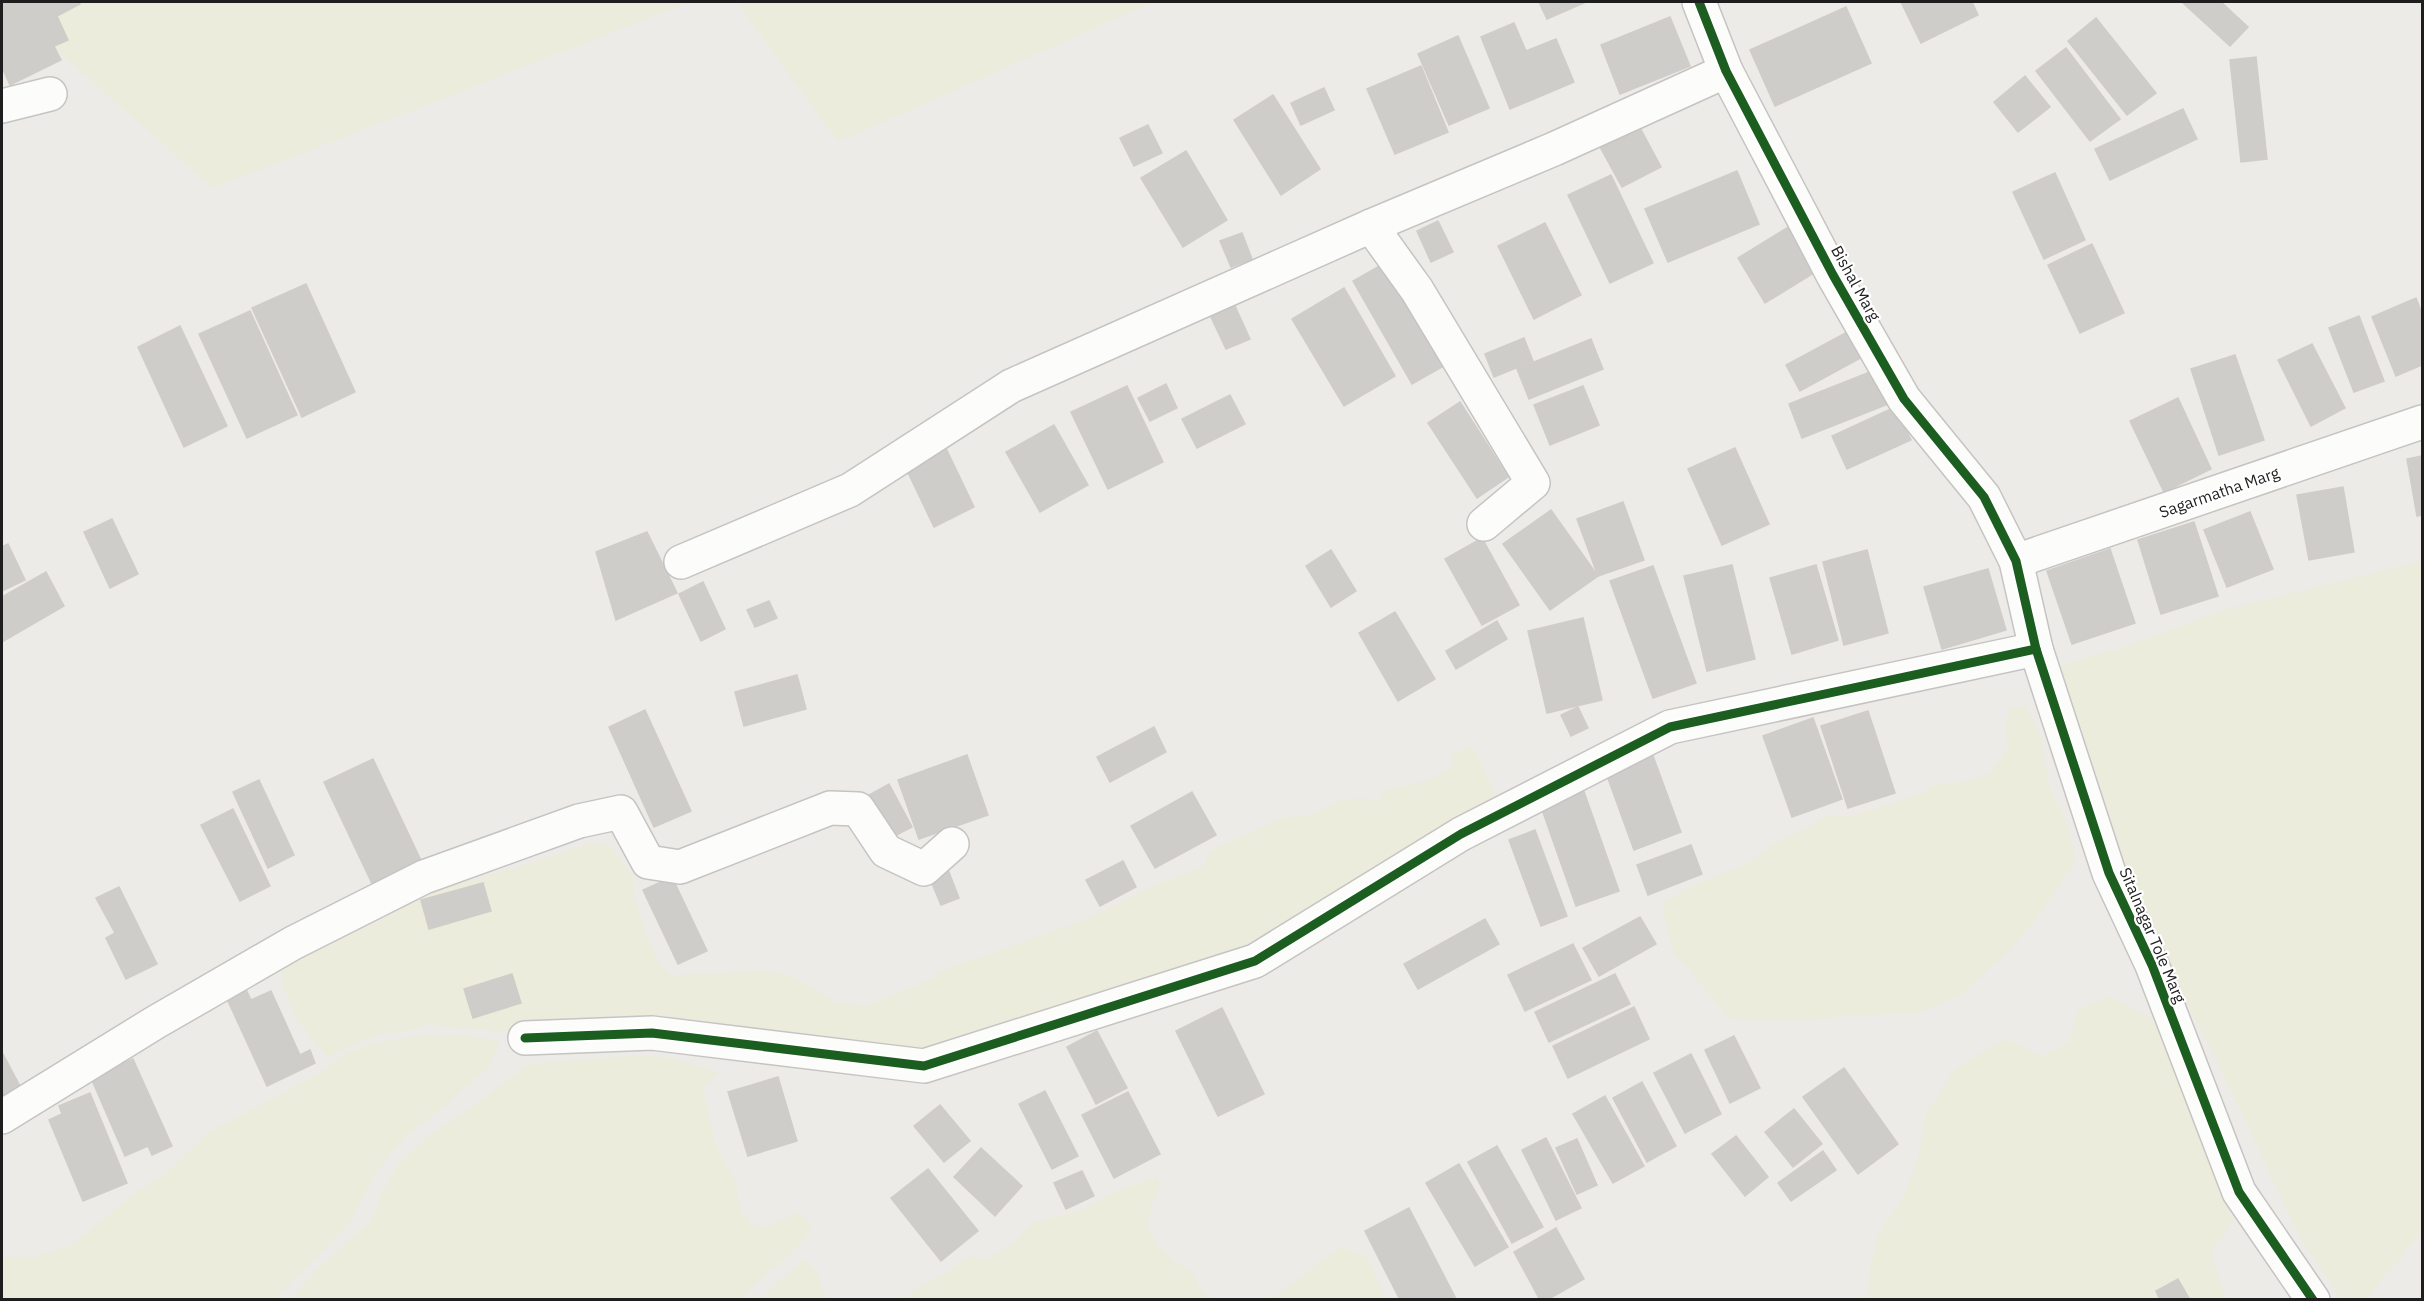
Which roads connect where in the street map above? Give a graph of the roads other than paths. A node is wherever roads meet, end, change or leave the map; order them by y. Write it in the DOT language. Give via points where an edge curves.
graph roads {
  1 [pos="1699,2"];
  2 [pos="1726,71"];
  3 [pos="50,94"];
  4 [pos="2,106"];
  5 [pos="1371,226"];
  6 [pos="2422,422"];
  7 [pos="1484,524"];
  8 [pos="2016,561"];
  9 [pos="681,562"];
  10 [pos="2036,649"];
  11 [pos="952,844"];
  12 [pos="525,1038"];
  13 [pos="2,1117"];
  14 [pos="2313,1299"];
  1 -- 2 [label="street, Bishal Marg"];
  2 -- 5 [label="street"];
  2 -- 8 [label="street, Bishal Marg" via="1904,399 1984,497"];
  3 -- 4 [label="street"];
  5 -- 7 [label="street" via="1417,290 1533,483"];
  5 -- 9 [label="street" via="1011,386 850,490"];
  6 -- 8 [label="street, Sagarmatha Marg"];
  8 -- 10 [label="street, Sitalnagar Tole Marg"];
  10 -- 12 [label="street" via="1670,727 1461,834 1255,961 924,1066 652,1033"];
  10 -- 14 [label="street, Sitalnagar Tole Marg" via="2109,873 2152,965 2239,1192"];
  11 -- 13 [label="street" via="924,869 886,850 858,809 830,808 680,867 648,862 621,812 579,821 424,877 292,944"];
}
